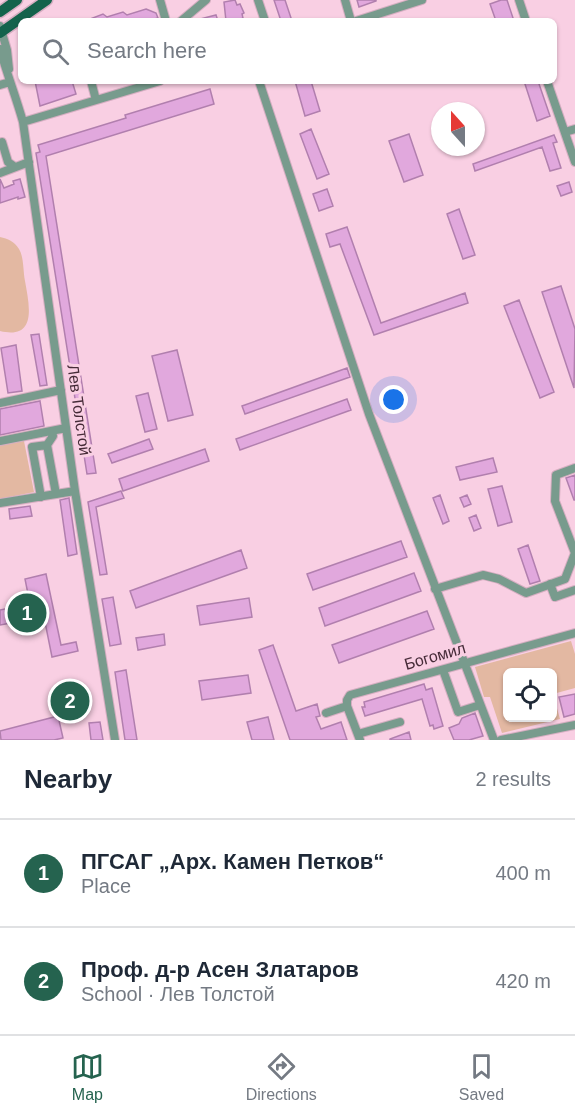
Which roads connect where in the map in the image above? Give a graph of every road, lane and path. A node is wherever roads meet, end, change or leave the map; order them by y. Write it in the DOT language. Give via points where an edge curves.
graph roads {
  1 [pos="17,0"];
  2 [pos="47,0"];
  3 [pos="160,0"];
  4 [pos="206,0"];
  5 [pos="258,0"];
  6 [pos="345,0"];
  7 [pos="422,0"];
  8 [pos="519,0"];
  9 [pos="0,12"];
  10 [pos="19,18"];
  11 [pos="165,18"];
  12 [pos="185,18"];
  13 [pos="264,18"];
  14 [pos="350,18"];
  15 [pos="365,18"];
  16 [pos="525,18"];
  17 [pos="18,19"];
  18 [pos="1,30"];
  19 [pos="0,49"];
  20 [pos="11,83"];
  21 [pos="91,84"];
  22 [pos="150,84"];
  23 [pos="260,84"];
  24 [pos="548,84"];
  25 [pos="0,85"];
  26 [pos="96,100"];
  27 [pos="23,122"];
  28 [pos="575,129"];
  29 [pos="565,132"];
  30 [pos="2,142"];
  31 [pos="29,162"];
  32 [pos="575,162"];
  33 [pos="15,167"];
  34 [pos="0,173"];
  35 [pos="61,390"];
  36 [pos="0,402"];
  37 [pos="66,428"];
  38 [pos="52,431"];
  39 [pos="0,441"];
  40 [pos="47,445"];
  41 [pos="575,468"];
  42 [pos="75,491"];
  43 [pos="56,494"];
  44 [pos="41,497"];
  45 [pos="0,503"];
  46 [pos="550,584"];
  47 [pos="435,589"];
  48 [pos="575,590"];
  49 [pos="575,633"];
  50 [pos="465,664"];
  51 [pos="443,670"];
  52 [pos="480,705"];
  53 [pos="347,706"];
  54 [pos="326,713"];
  55 [pos="400,722"];
  56 [pos="575,725"];
  57 [pos="359,737"];
  58 [pos="115,740"];
  59 [pos="494,740"];
  60 [pos="501,740"];
  1 -- 9 [label="main road"];
  2 -- 10 [label="main road"];
  3 -- 11 [label="street"];
  4 -- 12 [label="street"];
  5 -- 13 [label="street"];
  6 -- 14 [label="street"];
  7 -- 15 [label="street"];
  8 -- 16 [label="street"];
  17 -- 18 [label="main road"];
  18 -- 20 [label="street" via="8,50"];
  19 -- 20 [label="street"];
  20 -- 25 [label="street"];
  20 -- 27 [label="street, Лев Толстой"];
  21 -- 26 [label="street"];
  22 -- 26 [label="street"];
  23 -- 47 [label="street" via="369,414"];
  24 -- 29 [label="street"];
  26 -- 27 [label="street"];
  27 -- 31 [label="street, Лев Толстой"];
  28 -- 29 [label="street"];
  29 -- 32 [label="street"];
  30 -- 33 [label="street" via="8,162"];
  31 -- 33 [label="street"];
  31 -- 35 [label="street, Лев Толстой"];
  33 -- 34 [label="street"];
  35 -- 36 [label="street"];
  35 -- 37 [label="street, Лев Толстой"];
  37 -- 38 [label="street"];
  37 -- 42 [label="street, Лев Толстой"];
  38 -- 39 [label="street"];
  38 -- 40 [label="street"];
  40 -- 43 [label="street"];
  40 -- 44 [label="street" via="32,447"];
  41 -- 46 [label="street" via="556,475 555,501 574,553 565,579"];
  42 -- 43 [label="street"];
  42 -- 58 [label="street, Лев Толстой"];
  43 -- 44 [label="street"];
  44 -- 45 [label="street"];
  46 -- 47 [label="street" via="526,593 483,575"];
  46 -- 48 [label="street" via="555,597"];
  47 -- 50 [label="street"];
  49 -- 50 [label="street, Богомил"];
  50 -- 51 [label="street, Богомил"];
  50 -- 52 [label="street"];
  51 -- 52 [label="street" via="458,712"];
  51 -- 53 [label="street, Богомил" via="350,695"];
  52 -- 59 [label="street"];
  53 -- 54 [label="street"];
  53 -- 57 [label="street"];
  55 -- 57 [label="street"];
  56 -- 60 [label="street"];
}
